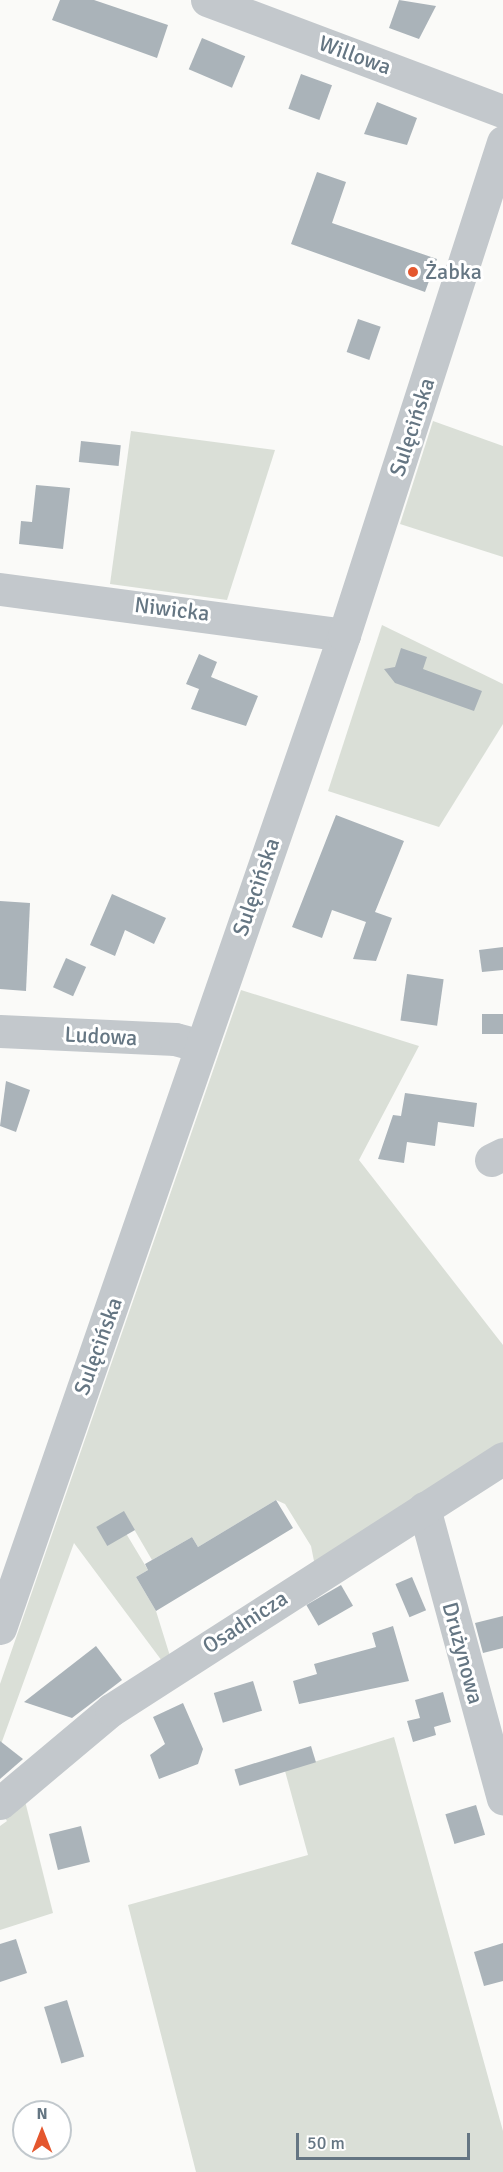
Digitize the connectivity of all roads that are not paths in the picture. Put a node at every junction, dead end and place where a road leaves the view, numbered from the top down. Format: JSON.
{"nodes":[{"id":1,"x":207,"y":0,"type":"edge"},
{"id":2,"x":503,"y":111,"type":"edge"},
{"id":3,"x":503,"y":142,"type":"edge"},
{"id":4,"x":0,"y":589,"type":"edge"},
{"id":5,"x":344,"y":635,"type":"junction"},
{"id":6,"x":0,"y":1031,"type":"edge"},
{"id":7,"x":201,"y":1046,"type":"junction"},
{"id":8,"x":503,"y":1458,"type":"edge"},
{"id":9,"x":424,"y":1508,"type":"junction"},
{"id":10,"x":0,"y":1628,"type":"edge"},
{"id":11,"x":503,"y":1798,"type":"edge"},
{"id":12,"x":0,"y":1803,"type":"edge"}],
"edges":[{"from":1,"to":2,"type":"street","name":"Willowa"},
{"from":3,"to":5,"type":"street","name":"Sulęcińska"},
{"from":4,"to":5,"type":"street","name":"Niwicka"},
{"from":5,"to":7,"type":"street","name":"Sulęcińska"},
{"from":6,"to":7,"type":"street","name":"Ludowa"},
{"from":7,"to":10,"type":"street","name":"Sulęcińska"},
{"from":8,"to":9,"type":"street","name":"Osadnicza"},
{"from":9,"to":11,"type":"street","name":"Drużynowa"},
{"from":9,"to":12,"type":"street","name":"Osadnicza"}]}
